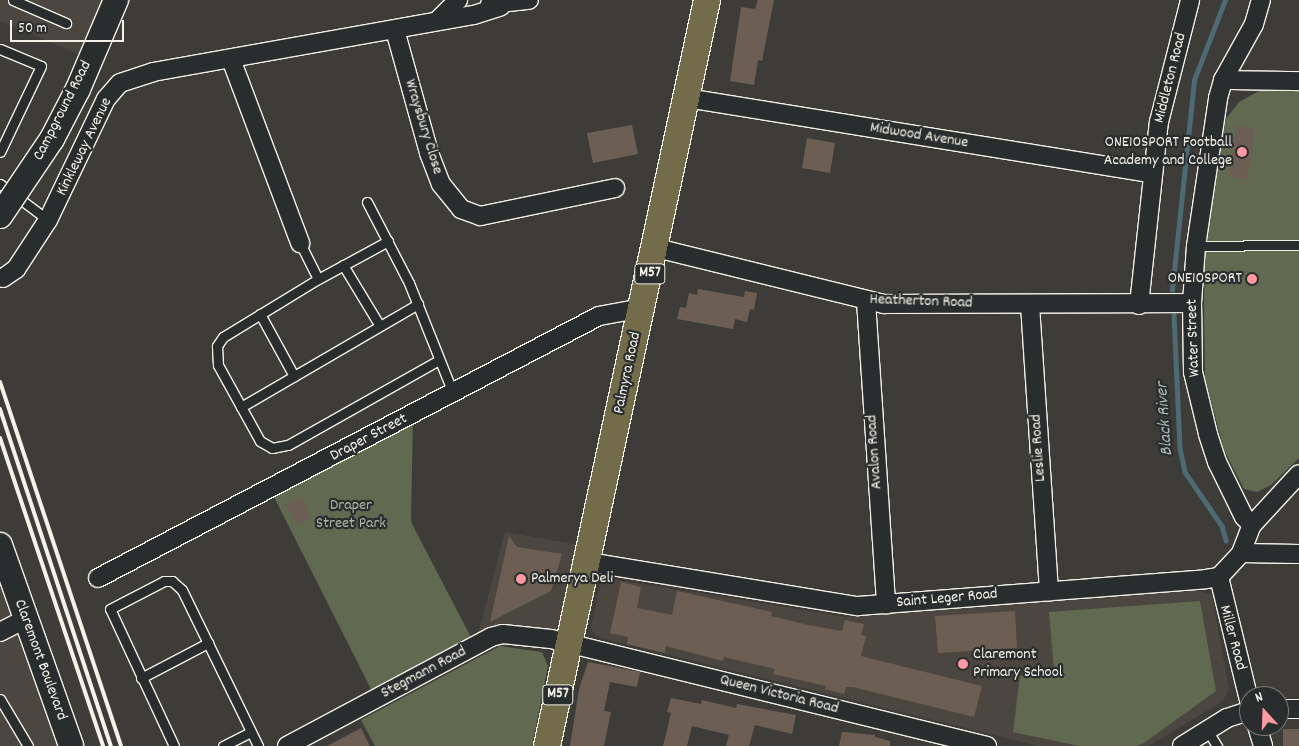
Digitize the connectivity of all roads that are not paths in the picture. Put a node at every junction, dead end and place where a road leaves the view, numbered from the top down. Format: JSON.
{"nodes":[{"id":1,"x":14,"y":0,"type":"edge"},
{"id":2,"x":116,"y":0,"type":"edge"},
{"id":3,"x":458,"y":0,"type":"edge"},
{"id":4,"x":480,"y":0,"type":"edge"},
{"id":5,"x":529,"y":0,"type":"edge"},
{"id":6,"x":707,"y":0,"type":"edge"},
{"id":7,"x":1190,"y":0,"type":"edge"},
{"id":8,"x":1261,"y":0,"type":"edge"},
{"id":9,"x":501,"y":6,"type":"junction"},
{"id":10,"x":66,"y":23,"type":"dead end"},
{"id":11,"x":435,"y":23,"type":"junction"},
{"id":12,"x":395,"y":30,"type":"junction"},
{"id":13,"x":0,"y":49,"type":"edge"},
{"id":14,"x":231,"y":59,"type":"junction"},
{"id":15,"x":1223,"y":80,"type":"junction"},
{"id":16,"x":1299,"y":81,"type":"edge"},
{"id":17,"x":687,"y":98,"type":"junction"},
{"id":18,"x":0,"y":152,"type":"edge"},
{"id":19,"x":1152,"y":173,"type":"junction"},
{"id":20,"x":0,"y":184,"type":"edge"},
{"id":21,"x":615,"y":188,"type":"dead end"},
{"id":22,"x":368,"y":202,"type":"dead end"},
{"id":23,"x":0,"y":216,"type":"edge"},
{"id":24,"x":48,"y":220,"type":"junction"},
{"id":25,"x":388,"y":241,"type":"junction"},
{"id":26,"x":300,"y":243,"type":"joint"},
{"id":27,"x":1299,"y":245,"type":"edge"},
{"id":28,"x":1196,"y":246,"type":"junction"},
{"id":29,"x":656,"y":248,"type":"junction"},
{"id":30,"x":343,"y":265,"type":"junction"},
{"id":31,"x":3,"y":278,"type":"dead end"},
{"id":32,"x":318,"y":279,"type":"junction"},
{"id":33,"x":866,"y":301,"type":"junction"},
{"id":34,"x":1192,"y":303,"type":"junction"},
{"id":35,"x":418,"y":304,"type":"junction"},
{"id":36,"x":1030,"y":305,"type":"junction"},
{"id":37,"x":1139,"y":305,"type":"junction"},
{"id":38,"x":642,"y":308,"type":"junction"},
{"id":39,"x":260,"y":314,"type":"junction"},
{"id":40,"x":380,"y":326,"type":"junction"},
{"id":41,"x":439,"y":360,"type":"junction"},
{"id":42,"x":294,"y":376,"type":"junction"},
{"id":43,"x":453,"y":393,"type":"junction"},
{"id":44,"x":241,"y":407,"type":"junction"},
{"id":45,"x":1299,"y":474,"type":"edge"},
{"id":46,"x":1252,"y":525,"type":"junction"},
{"id":47,"x":0,"y":545,"type":"edge"},
{"id":48,"x":1241,"y":553,"type":"junction"},
{"id":49,"x":1299,"y":554,"type":"edge"},
{"id":50,"x":588,"y":562,"type":"junction"},
{"id":51,"x":1219,"y":576,"type":"junction"},
{"id":52,"x":98,"y":578,"type":"dead end"},
{"id":53,"x":1048,"y":591,"type":"junction"},
{"id":54,"x":886,"y":604,"type":"junction"},
{"id":55,"x":25,"y":619,"type":"junction"},
{"id":56,"x":0,"y":632,"type":"edge"},
{"id":57,"x":208,"y":643,"type":"junction"},
{"id":58,"x":570,"y":643,"type":"junction"},
{"id":59,"x":142,"y":678,"type":"junction"},
{"id":60,"x":1246,"y":686,"type":"edge"},
{"id":61,"x":0,"y":699,"type":"edge"},
{"id":62,"x":1239,"y":714,"type":"edge"},
{"id":63,"x":1207,"y":730,"type":"junction"},
{"id":64,"x":251,"y":732,"type":"junction"},
{"id":65,"x":961,"y":743,"type":"edge"},
{"id":66,"x":28,"y":746,"type":"edge"},
{"id":67,"x":71,"y":746,"type":"edge"},
{"id":68,"x":174,"y":746,"type":"edge"},
{"id":69,"x":223,"y":746,"type":"edge"},
{"id":70,"x":258,"y":746,"type":"edge"},
{"id":71,"x":287,"y":746,"type":"edge"},
{"id":72,"x":547,"y":746,"type":"edge"},
{"id":73,"x":988,"y":746,"type":"edge"},
{"id":74,"x":1182,"y":746,"type":"edge"},
{"id":75,"x":1217,"y":746,"type":"edge"}],
"edges":[{"from":1,"to":10,"type":"lane"},
{"from":2,"to":23,"type":"main road","name":"Campground Road","bridge":true},
{"from":3,"to":11,"type":"street"},
{"from":4,"to":9,"type":"street"},
{"from":5,"to":9,"type":"street","name":"Kinkleway Avenue"},
{"from":6,"to":17,"type":"main road","name":"Palmyra Road","number":"M57"},
{"from":7,"to":19,"type":"street","name":"Middleton Road"},
{"from":8,"to":15,"type":"street","name":"Water Street"},
{"from":9,"to":11,"type":"street","name":"Kinkleway Avenue"},
{"from":11,"to":12,"type":"street","name":"Kinkleway Avenue"},
{"from":12,"to":14,"type":"street","name":"Kinkleway Avenue"},
{"from":12,"to":21,"type":"street","name":"Wraysbury Close"},
{"from":13,"to":18,"type":"lane"},
{"from":14,"to":24,"type":"street","name":"Kinkleway Avenue"},
{"from":14,"to":26,"type":"street"},
{"from":15,"to":16,"type":"street"},
{"from":15,"to":28,"type":"street","name":"Water Street"},
{"from":17,"to":19,"type":"street","name":"Midwood Avenue"},
{"from":17,"to":29,"type":"main road","name":"Palmyra Road","number":"M57"},
{"from":19,"to":37,"type":"street","name":"Middleton Road"},
{"from":20,"to":24,"type":"lane"},
{"from":22,"to":25,"type":"lane"},
{"from":24,"to":31,"type":"street","name":"Kinkleway Avenue"},
{"from":25,"to":30,"type":"lane"},
{"from":25,"to":35,"type":"lane"},
{"from":26,"to":32,"type":"lane"},
{"from":27,"to":28,"type":"lane"},
{"from":28,"to":34,"type":"street","name":"Water Street"},
{"from":29,"to":33,"type":"street","name":"Heatherton Road"},
{"from":29,"to":38,"type":"main road","name":"Palmyra Road","number":"M57"},
{"from":30,"to":32,"type":"lane"},
{"from":30,"to":40,"type":"lane"},
{"from":32,"to":39,"type":"lane"},
{"from":33,"to":36,"type":"street","name":"Heatherton Road"},
{"from":33,"to":54,"type":"street","name":"Avalon Road"},
{"from":34,"to":37,"type":"street","name":"Heatherton Road"},
{"from":34,"to":46,"type":"street","name":"Water Street"},
{"from":35,"to":40,"type":"lane"},
{"from":35,"to":41,"type":"lane"},
{"from":36,"to":37,"type":"street","name":"Heatherton Road"},
{"from":36,"to":53,"type":"street","name":"Leslie Road"},
{"from":38,"to":43,"type":"street","name":"Draper Street"},
{"from":38,"to":50,"type":"main road","name":"Palmyra Road","number":"M57"},
{"from":39,"to":42,"type":"lane"},
{"from":39,"to":44,"type":"lane"},
{"from":40,"to":42,"type":"lane"},
{"from":41,"to":43,"type":"lane"},
{"from":41,"to":44,"type":"lane"},
{"from":42,"to":44,"type":"lane"},
{"from":43,"to":52,"type":"street","name":"Draper Street"},
{"from":45,"to":46,"type":"street"},
{"from":46,"to":48,"type":"street"},
{"from":47,"to":55,"type":"main road","name":"Claremont Boulevard"},
{"from":48,"to":49,"type":"street"},
{"from":48,"to":51,"type":"street"},
{"from":50,"to":54,"type":"street","name":"Saint Leger Road"},
{"from":50,"to":58,"type":"main road","name":"Palmyra Road","number":"M57"},
{"from":51,"to":53,"type":"street","name":"Saint Leger Road"},
{"from":51,"to":60,"type":"street","name":"Miller Road"},
{"from":53,"to":54,"type":"street","name":"Saint Leger Road"},
{"from":55,"to":56,"type":"street"},
{"from":55,"to":67,"type":"main road","name":"Claremont Boulevard"},
{"from":57,"to":59,"type":"lane"},
{"from":57,"to":59,"type":"lane"},
{"from":57,"to":64,"type":"lane"},
{"from":58,"to":65,"type":"street","name":"Queen Victoria Road"},
{"from":58,"to":71,"type":"street","name":"Stegmann Road"},
{"from":58,"to":72,"type":"main road","name":"Palmyra Road","number":"M57"},
{"from":59,"to":68,"type":"lane"},
{"from":61,"to":66,"type":"lane"},
{"from":62,"to":63,"type":"street"},
{"from":63,"to":74,"type":"street"},
{"from":63,"to":75,"type":"lane"},
{"from":64,"to":69,"type":"lane"},
{"from":64,"to":70,"type":"lane"},
{"from":65,"to":73,"type":"street","name":"Queen Victoria Road"}]}
